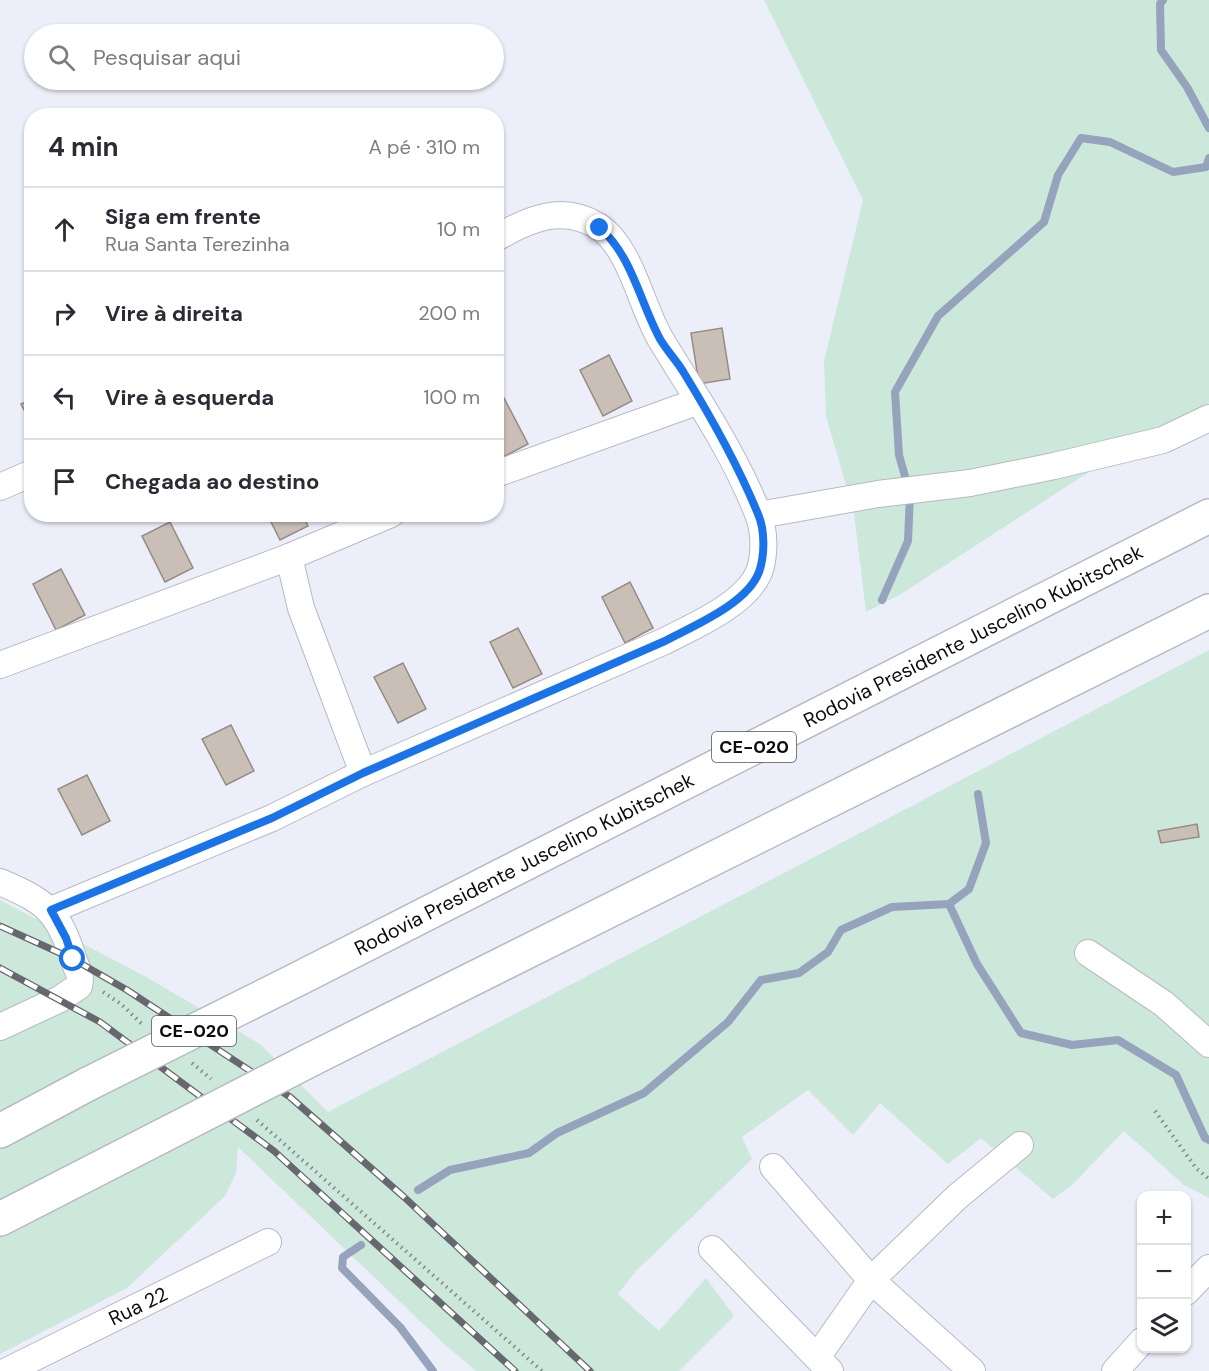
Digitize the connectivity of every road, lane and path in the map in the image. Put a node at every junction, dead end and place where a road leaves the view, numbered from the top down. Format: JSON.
{"nodes":[{"id":1,"x":504,"y":234,"type":"edge"},
{"id":2,"x":699,"y":401,"type":"junction"},
{"id":3,"x":1209,"y":418,"type":"edge"},
{"id":4,"x":504,"y":471,"type":"edge"},
{"id":5,"x":24,"y":476,"type":"edge"},
{"id":6,"x":0,"y":486,"type":"edge"},
{"id":7,"x":759,"y":515,"type":"junction"},
{"id":8,"x":1209,"y":516,"type":"edge"},
{"id":9,"x":372,"y":522,"type":"edge"},
{"id":10,"x":289,"y":557,"type":"junction"},
{"id":11,"x":1209,"y":611,"type":"edge"},
{"id":12,"x":0,"y":665,"type":"edge"},
{"id":13,"x":363,"y":773,"type":"junction"},
{"id":14,"x":0,"y":882,"type":"edge"},
{"id":15,"x":51,"y":910,"type":"junction"},
{"id":16,"x":1088,"y":954,"type":"dead end"},
{"id":17,"x":79,"y":986,"type":"junction"},
{"id":18,"x":145,"y":1026,"type":"dead end"},
{"id":19,"x":0,"y":1027,"type":"edge"},
{"id":20,"x":1209,"y":1044,"type":"edge"},
{"id":21,"x":188,"y":1060,"type":"dead end"},
{"id":22,"x":214,"y":1082,"type":"dead end"},
{"id":23,"x":1155,"y":1111,"type":"dead end"},
{"id":24,"x":250,"y":1114,"type":"dead end"},
{"id":25,"x":0,"y":1131,"type":"edge"},
{"id":26,"x":1020,"y":1145,"type":"dead end"},
{"id":27,"x":773,"y":1167,"type":"dead end"},
{"id":28,"x":1209,"y":1179,"type":"edge"},
{"id":29,"x":0,"y":1219,"type":"edge"},
{"id":30,"x":268,"y":1242,"type":"dead end"},
{"id":31,"x":712,"y":1249,"type":"dead end"},
{"id":32,"x":1209,"y":1268,"type":"edge"},
{"id":33,"x":871,"y":1280,"type":"junction"},
{"id":34,"x":1191,"y":1287,"type":"edge"},
{"id":35,"x":1137,"y":1347,"type":"edge"},
{"id":36,"x":824,"y":1364,"type":"edge"},
{"id":37,"x":7,"y":1371,"type":"edge"},
{"id":38,"x":542,"y":1371,"type":"edge"},
{"id":39,"x":972,"y":1371,"type":"edge"},
{"id":40,"x":1115,"y":1371,"type":"edge"}],
"edges":[{"from":1,"to":2,"type":"street"},
{"from":2,"to":4,"type":"street"},
{"from":2,"to":7,"type":"street"},
{"from":3,"to":7,"type":"street"},
{"from":5,"to":6,"type":"street"},
{"from":7,"to":13,"type":"street"},
{"from":8,"to":25,"type":"highway","name":"Rodovia Presidente Juscelino Kubitschek","number":"CE-020","bridge":true},
{"from":9,"to":10,"type":"street"},
{"from":10,"to":12,"type":"street"},
{"from":10,"to":13,"type":"street"},
{"from":11,"to":29,"type":"highway","bridge":true},
{"from":13,"to":15,"type":"street"},
{"from":14,"to":15,"type":"street"},
{"from":15,"to":17,"type":"street"},
{"from":16,"to":20,"type":"street"},
{"from":17,"to":18,"type":"path"},
{"from":17,"to":19,"type":"street"},
{"from":21,"to":22,"type":"path"},
{"from":23,"to":28,"type":"path"},
{"from":24,"to":38,"type":"path"},
{"from":26,"to":33,"type":"street"},
{"from":27,"to":33,"type":"street"},
{"from":30,"to":37,"type":"street","name":"Rua 22"},
{"from":31,"to":36,"type":"street"},
{"from":32,"to":34,"type":"street"},
{"from":33,"to":36,"type":"street"},
{"from":33,"to":39,"type":"street"},
{"from":35,"to":40,"type":"street"}]}
